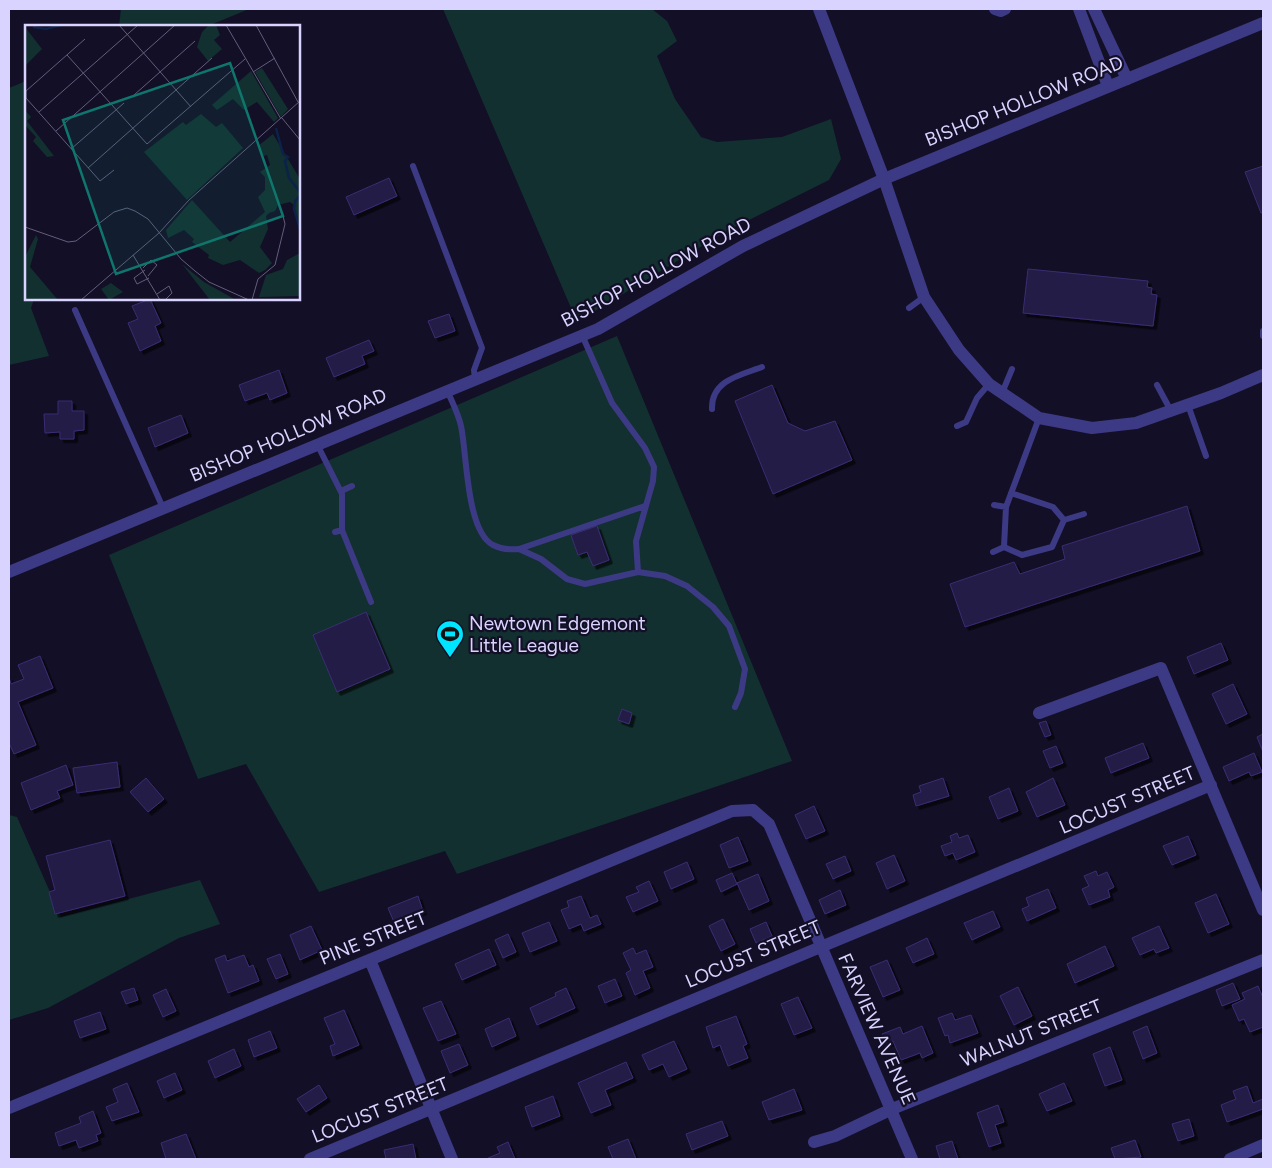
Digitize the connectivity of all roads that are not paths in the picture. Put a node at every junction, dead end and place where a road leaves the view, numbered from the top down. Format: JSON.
{"nodes":[{"id":1,"x":819,"y":9,"type":"edge"},
{"id":2,"x":995,"y":9,"type":"edge"},
{"id":3,"x":1005,"y":9,"type":"edge"},
{"id":4,"x":1079,"y":9,"type":"edge"},
{"id":5,"x":1094,"y":9,"type":"edge"},
{"id":6,"x":1263,"y":23,"type":"edge"},
{"id":7,"x":1126,"y":79,"type":"junction"},
{"id":8,"x":1108,"y":86,"type":"junction"},
{"id":9,"x":413,"y":166,"type":"dead end"},
{"id":10,"x":884,"y":178,"type":"junction"},
{"id":11,"x":924,"y":297,"type":"junction"},
{"id":12,"x":908,"y":308,"type":"dead end"},
{"id":13,"x":75,"y":310,"type":"dead end"},
{"id":14,"x":1263,"y":331,"type":"edge"},
{"id":15,"x":582,"y":335,"type":"junction"},
{"id":16,"x":1263,"y":336,"type":"edge"},
{"id":17,"x":762,"y":367,"type":"dead end"},
{"id":18,"x":1012,"y":369,"type":"dead end"},
{"id":19,"x":1263,"y":375,"type":"edge"},
{"id":20,"x":475,"y":379,"type":"junction"},
{"id":21,"x":989,"y":384,"type":"junction"},
{"id":22,"x":1157,"y":385,"type":"dead end"},
{"id":23,"x":446,"y":390,"type":"junction"},
{"id":24,"x":1002,"y":393,"type":"junction"},
{"id":25,"x":1188,"y":405,"type":"junction"},
{"id":26,"x":712,"y":409,"type":"dead end"},
{"id":27,"x":1171,"y":411,"type":"junction"},
{"id":28,"x":1039,"y":418,"type":"junction"},
{"id":29,"x":957,"y":426,"type":"dead end"},
{"id":30,"x":317,"y":443,"type":"junction"},
{"id":31,"x":1206,"y":456,"type":"dead end"},
{"id":32,"x":352,"y":486,"type":"dead end"},
{"id":33,"x":341,"y":491,"type":"junction"},
{"id":34,"x":1011,"y":493,"type":"junction"},
{"id":35,"x":994,"y":505,"type":"dead end"},
{"id":36,"x":645,"y":506,"type":"junction"},
{"id":37,"x":1006,"y":507,"type":"junction"},
{"id":38,"x":163,"y":508,"type":"junction"},
{"id":39,"x":1084,"y":514,"type":"dead end"},
{"id":40,"x":1064,"y":520,"type":"junction"},
{"id":41,"x":342,"y":530,"type":"junction"},
{"id":42,"x":335,"y":532,"type":"dead end"},
{"id":43,"x":1004,"y":547,"type":"junction"},
{"id":44,"x":518,"y":549,"type":"junction"},
{"id":45,"x":993,"y":552,"type":"dead end"},
{"id":46,"x":9,"y":572,"type":"edge"},
{"id":47,"x":638,"y":572,"type":"junction"},
{"id":48,"x":371,"y":602,"type":"dead end"},
{"id":49,"x":735,"y":707,"type":"dead end"},
{"id":50,"x":1038,"y":713,"type":"dead end"},
{"id":51,"x":1211,"y":785,"type":"junction"},
{"id":52,"x":753,"y":810,"type":"joint"},
{"id":53,"x":1263,"y":910,"type":"edge"},
{"id":54,"x":820,"y":946,"type":"junction"},
{"id":55,"x":370,"y":960,"type":"junction"},
{"id":56,"x":1263,"y":960,"type":"edge"},
{"id":57,"x":9,"y":1108,"type":"edge"},
{"id":58,"x":892,"y":1109,"type":"junction"},
{"id":59,"x":431,"y":1110,"type":"junction"},
{"id":60,"x":814,"y":1142,"type":"dead end"},
{"id":61,"x":1263,"y":1145,"type":"edge"},
{"id":62,"x":310,"y":1159,"type":"edge"},
{"id":63,"x":452,"y":1159,"type":"edge"},
{"id":64,"x":912,"y":1159,"type":"edge"},
{"id":65,"x":1230,"y":1159,"type":"edge"}],
"edges":[{"from":1,"to":10,"type":"street"},
{"from":2,"to":3,"type":"street"},
{"from":4,"to":8,"type":"street"},
{"from":5,"to":7,"type":"street"},
{"from":6,"to":7,"type":"street","name":"BISHOP HOLLOW ROAD"},
{"from":7,"to":8,"type":"street","name":"BISHOP HOLLOW ROAD"},
{"from":8,"to":10,"type":"street","name":"BISHOP HOLLOW ROAD"},
{"from":9,"to":20,"type":"lane"},
{"from":10,"to":11,"type":"street"},
{"from":10,"to":15,"type":"street","name":"BISHOP HOLLOW ROAD"},
{"from":11,"to":12,"type":"lane"},
{"from":11,"to":21,"type":"street"},
{"from":13,"to":38,"type":"lane"},
{"from":14,"to":16,"type":"lane"},
{"from":15,"to":20,"type":"street","name":"BISHOP HOLLOW ROAD"},
{"from":15,"to":36,"type":"lane"},
{"from":17,"to":26,"type":"lane"},
{"from":18,"to":24,"type":"lane"},
{"from":19,"to":25,"type":"street"},
{"from":20,"to":23,"type":"street","name":"BISHOP HOLLOW ROAD"},
{"from":21,"to":24,"type":"street"},
{"from":21,"to":29,"type":"lane"},
{"from":22,"to":27,"type":"lane"},
{"from":23,"to":30,"type":"street","name":"BISHOP HOLLOW ROAD"},
{"from":23,"to":44,"type":"lane"},
{"from":24,"to":28,"type":"street"},
{"from":25,"to":27,"type":"street"},
{"from":25,"to":31,"type":"lane"},
{"from":27,"to":28,"type":"street"},
{"from":28,"to":34,"type":"lane"},
{"from":30,"to":33,"type":"lane"},
{"from":30,"to":38,"type":"street","name":"BISHOP HOLLOW ROAD"},
{"from":32,"to":33,"type":"lane"},
{"from":33,"to":41,"type":"lane"},
{"from":34,"to":37,"type":"lane"},
{"from":34,"to":40,"type":"lane"},
{"from":35,"to":37,"type":"lane"},
{"from":36,"to":44,"type":"lane"},
{"from":36,"to":47,"type":"lane"},
{"from":37,"to":43,"type":"lane"},
{"from":38,"to":46,"type":"street","name":"BISHOP HOLLOW ROAD"},
{"from":39,"to":40,"type":"lane"},
{"from":40,"to":43,"type":"lane"},
{"from":41,"to":42,"type":"lane"},
{"from":41,"to":48,"type":"lane"},
{"from":43,"to":45,"type":"lane"},
{"from":44,"to":47,"type":"lane"},
{"from":47,"to":49,"type":"lane"},
{"from":50,"to":51,"type":"street"},
{"from":51,"to":53,"type":"street"},
{"from":51,"to":54,"type":"street","name":"LOCUST STREET"},
{"from":52,"to":54,"type":"street","name":"FARVIEW AVENUE"},
{"from":52,"to":55,"type":"street","name":"PINE STREET"},
{"from":54,"to":58,"type":"street","name":"FARVIEW AVENUE"},
{"from":54,"to":59,"type":"street","name":"LOCUST STREET"},
{"from":55,"to":57,"type":"street","name":"PINE STREET"},
{"from":55,"to":59,"type":"street"},
{"from":56,"to":58,"type":"street","name":"WALNUT STREET"},
{"from":58,"to":60,"type":"street","name":"WALNUT STREET"},
{"from":58,"to":64,"type":"street","name":"FARVIEW AVENUE"},
{"from":59,"to":62,"type":"street","name":"LOCUST STREET"},
{"from":59,"to":63,"type":"street"},
{"from":61,"to":65,"type":"street"}]}
